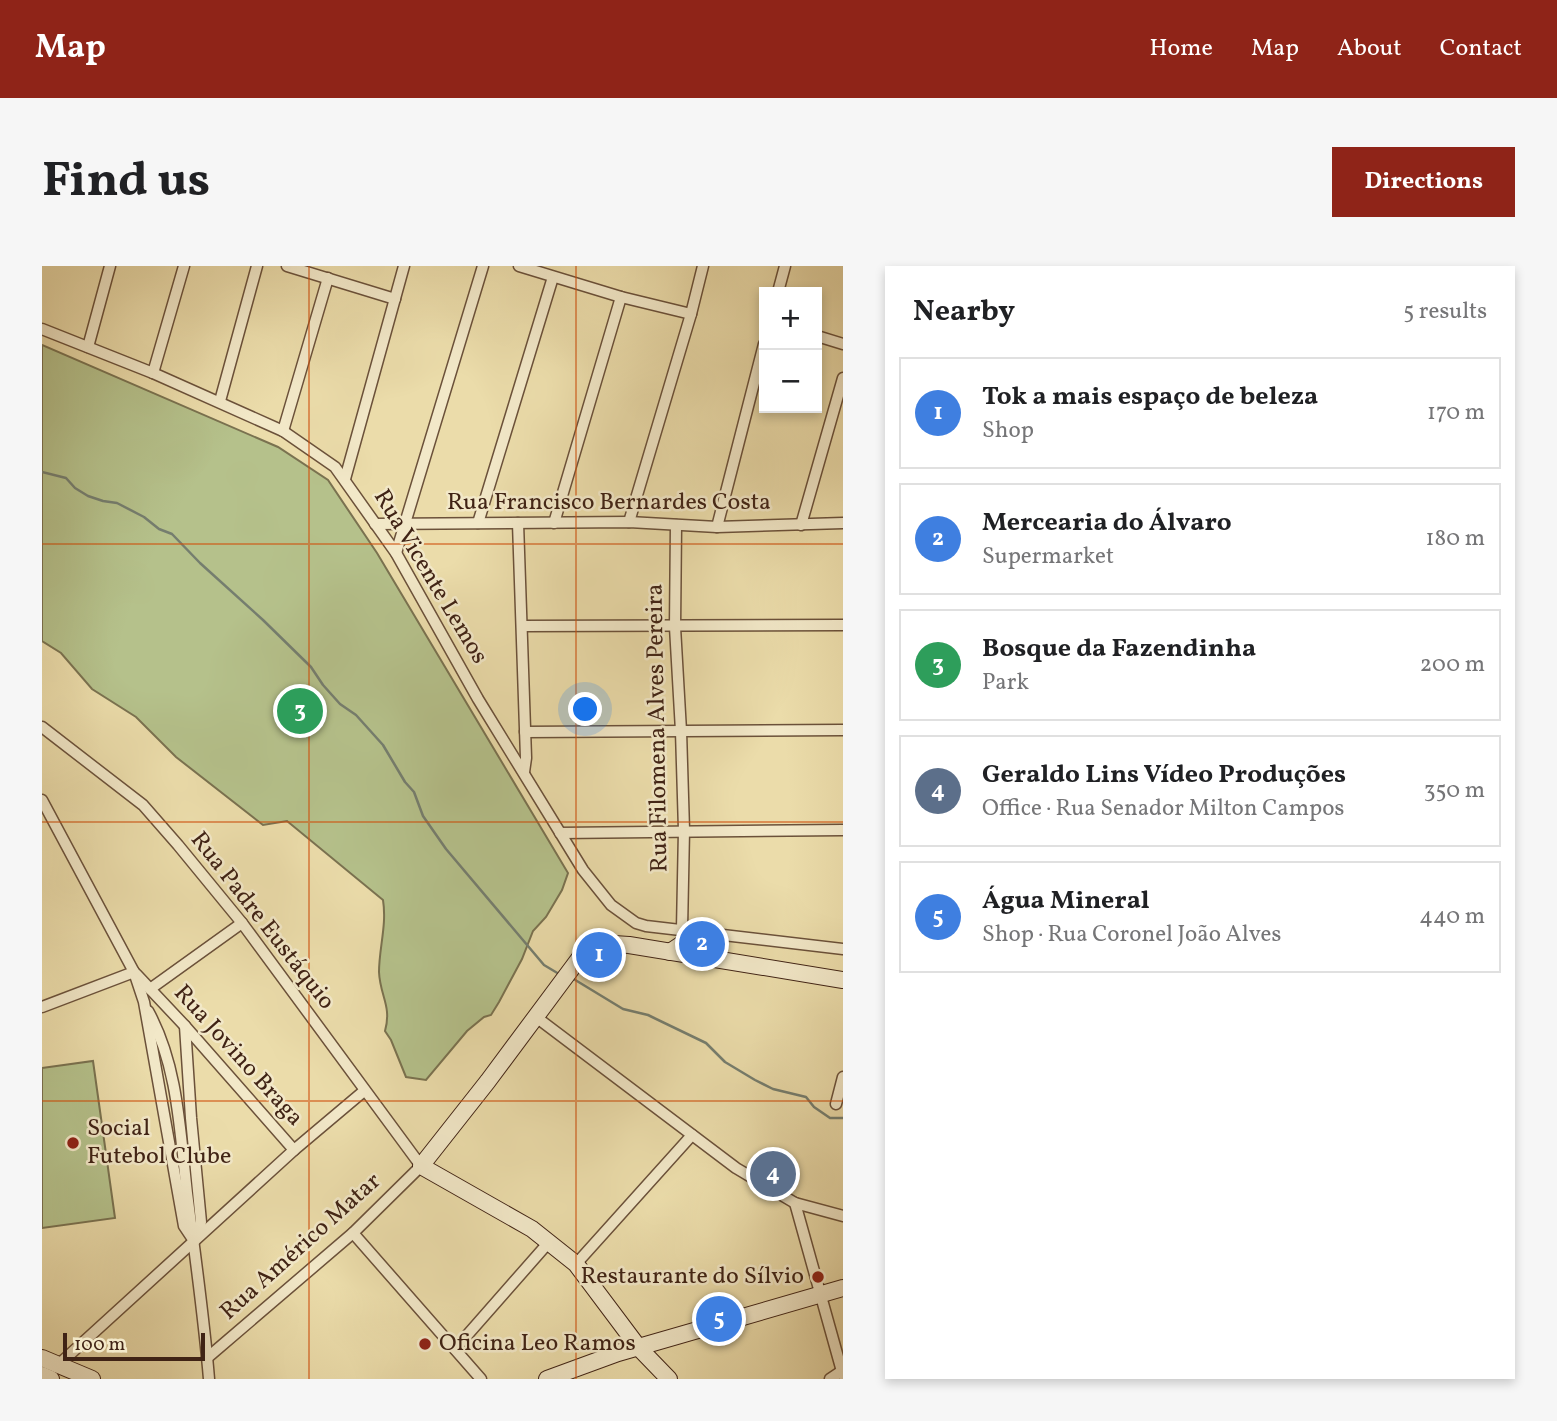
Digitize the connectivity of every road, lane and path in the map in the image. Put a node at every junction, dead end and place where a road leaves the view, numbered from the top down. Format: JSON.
{"nodes":[{"id":1,"x":110,"y":266,"type":"edge"},
{"id":2,"x":184,"y":266,"type":"edge"},
{"id":3,"x":257,"y":266,"type":"edge"},
{"id":4,"x":287,"y":266,"type":"edge"},
{"id":5,"x":404,"y":266,"type":"edge"},
{"id":6,"x":483,"y":266,"type":"edge"},
{"id":7,"x":519,"y":266,"type":"edge"},
{"id":8,"x":703,"y":266,"type":"edge"},
{"id":9,"x":785,"y":266,"type":"edge"},
{"id":10,"x":553,"y":277,"type":"junction"},
{"id":11,"x":328,"y":278,"type":"junction"},
{"id":12,"x":779,"y":287,"type":"edge"},
{"id":13,"x":621,"y":297,"type":"junction"},
{"id":14,"x":395,"y":299,"type":"junction"},
{"id":15,"x":691,"y":314,"type":"junction"},
{"id":16,"x":42,"y":330,"type":"edge"},
{"id":17,"x":822,"y":338,"type":"edge"},
{"id":18,"x":843,"y":344,"type":"edge"},
{"id":19,"x":88,"y":347,"type":"junction"},
{"id":20,"x":762,"y":350,"type":"edge"},
{"id":21,"x":153,"y":373,"type":"junction"},
{"id":22,"x":843,"y":377,"type":"edge"},
{"id":23,"x":220,"y":401,"type":"junction"},
{"id":24,"x":284,"y":431,"type":"junction"},
{"id":25,"x":345,"y":479,"type":"junction"},
{"id":26,"x":629,"y":522,"type":"junction"},
{"id":27,"x":478,"y":523,"type":"junction"},
{"id":28,"x":518,"y":523,"type":"junction"},
{"id":29,"x":554,"y":523,"type":"junction"},
{"id":30,"x":843,"y":523,"type":"edge"},
{"id":31,"x":375,"y":524,"type":"junction"},
{"id":32,"x":406,"y":524,"type":"junction"},
{"id":33,"x":676,"y":525,"type":"junction"},
{"id":34,"x":801,"y":525,"type":"junction"},
{"id":35,"x":717,"y":527,"type":"junction"},
{"id":36,"x":396,"y":553,"type":"junction"},
{"id":37,"x":843,"y":625,"type":"edge"},
{"id":38,"x":523,"y":626,"type":"junction"},
{"id":39,"x":674,"y":627,"type":"junction"},
{"id":40,"x":42,"y":727,"type":"edge"},
{"id":41,"x":843,"y":730,"type":"edge"},
{"id":42,"x":681,"y":731,"type":"junction"},
{"id":43,"x":525,"y":732,"type":"junction"},
{"id":44,"x":524,"y":772,"type":"junction"},
{"id":45,"x":42,"y":803,"type":"edge"},
{"id":46,"x":684,"y":830,"type":"junction"},
{"id":47,"x":843,"y":830,"type":"edge"},
{"id":48,"x":560,"y":833,"type":"junction"},
{"id":49,"x":242,"y":923,"type":"junction"},
{"id":50,"x":682,"y":929,"type":"junction"},
{"id":51,"x":707,"y":932,"type":"junction"},
{"id":52,"x":843,"y":949,"type":"edge"},
{"id":53,"x":670,"y":952,"type":"junction"},
{"id":54,"x":134,"y":972,"type":"junction"},
{"id":55,"x":843,"y":980,"type":"edge"},
{"id":56,"x":150,"y":989,"type":"junction"},
{"id":57,"x":144,"y":1002,"type":"junction"},
{"id":58,"x":42,"y":1007,"type":"edge"},
{"id":59,"x":536,"y":1017,"type":"junction"},
{"id":60,"x":185,"y":1026,"type":"junction"},
{"id":61,"x":843,"y":1077,"type":"edge"},
{"id":62,"x":174,"y":1088,"type":"junction"},
{"id":63,"x":364,"y":1091,"type":"junction"},
{"id":64,"x":836,"y":1104,"type":"dead end"},
{"id":65,"x":191,"y":1118,"type":"junction"},
{"id":66,"x":692,"y":1135,"type":"junction"},
{"id":67,"x":294,"y":1150,"type":"junction"},
{"id":68,"x":421,"y":1166,"type":"junction"},
{"id":69,"x":795,"y":1203,"type":"junction"},
{"id":70,"x":843,"y":1216,"type":"edge"},
{"id":71,"x":353,"y":1233,"type":"junction"},
{"id":72,"x":194,"y":1241,"type":"junction"},
{"id":73,"x":549,"y":1241,"type":"junction"},
{"id":74,"x":576,"y":1264,"type":"junction"},
{"id":75,"x":843,"y":1288,"type":"edge"},
{"id":76,"x":821,"y":1294,"type":"junction"},
{"id":77,"x":639,"y":1348,"type":"junction"},
{"id":78,"x":455,"y":1349,"type":"junction"},
{"id":79,"x":207,"y":1358,"type":"junction"},
{"id":80,"x":50,"y":1370,"type":"edge"},
{"id":81,"x":843,"y":1373,"type":"edge"},
{"id":82,"x":42,"y":1376,"type":"edge"},
{"id":83,"x":91,"y":1379,"type":"edge"},
{"id":84,"x":209,"y":1379,"type":"edge"},
{"id":85,"x":481,"y":1379,"type":"edge"},
{"id":86,"x":547,"y":1379,"type":"edge"},
{"id":87,"x":669,"y":1379,"type":"edge"},
{"id":88,"x":830,"y":1379,"type":"edge"}],
"edges":[{"from":1,"to":19,"type":"street"},
{"from":2,"to":21,"type":"street"},
{"from":3,"to":23,"type":"street"},
{"from":4,"to":11,"type":"street"},
{"from":5,"to":14,"type":"street"},
{"from":6,"to":32,"type":"street"},
{"from":7,"to":10,"type":"street"},
{"from":8,"to":15,"type":"street"},
{"from":9,"to":12,"type":"street"},
{"from":10,"to":13,"type":"street"},
{"from":10,"to":27,"type":"street"},
{"from":11,"to":14,"type":"street"},
{"from":11,"to":24,"type":"street"},
{"from":13,"to":15,"type":"street"},
{"from":13,"to":29,"type":"street"},
{"from":14,"to":25,"type":"street"},
{"from":15,"to":26,"type":"street"},
{"from":16,"to":19,"type":"street","name":"Rua Vicente Lemos"},
{"from":17,"to":18,"type":"street"},
{"from":19,"to":21,"type":"street","name":"Rua Vicente Lemos"},
{"from":20,"to":35,"type":"street"},
{"from":21,"to":23,"type":"street","name":"Rua Vicente Lemos"},
{"from":22,"to":34,"type":"street"},
{"from":23,"to":24,"type":"street","name":"Rua Vicente Lemos"},
{"from":24,"to":25,"type":"street","name":"Rua Vicente Lemos"},
{"from":25,"to":31,"type":"street","name":"Rua Vicente Lemos"},
{"from":26,"to":29,"type":"street","name":"Rua Francisco Bernardes Costa"},
{"from":26,"to":33,"type":"street","name":"Rua Francisco Bernardes Costa"},
{"from":27,"to":28,"type":"street","name":"Rua Francisco Bernardes Costa"},
{"from":27,"to":32,"type":"street","name":"Rua Francisco Bernardes Costa"},
{"from":28,"to":29,"type":"street","name":"Rua Francisco Bernardes Costa"},
{"from":28,"to":38,"type":"street"},
{"from":30,"to":34,"type":"street","name":"Rua Francisco Bernardes Costa"},
{"from":31,"to":32,"type":"street","name":"Rua Francisco Bernardes Costa"},
{"from":31,"to":36,"type":"street","name":"Rua Vicente Lemos"},
{"from":32,"to":36,"type":"street"},
{"from":33,"to":35,"type":"street","name":"Rua Francisco Bernardes Costa"},
{"from":33,"to":39,"type":"street","name":"Rua Filomena Alves Pereira"},
{"from":34,"to":35,"type":"street","name":"Rua Francisco Bernardes Costa"},
{"from":36,"to":44,"type":"street","name":"Rua Vicente Lemos"},
{"from":37,"to":39,"type":"street"},
{"from":38,"to":39,"type":"street"},
{"from":38,"to":43,"type":"street"},
{"from":39,"to":42,"type":"street","name":"Rua Filomena Alves Pereira"},
{"from":40,"to":49,"type":"street","name":"Rua Padre Eustáquio"},
{"from":41,"to":42,"type":"street"},
{"from":42,"to":43,"type":"street"},
{"from":42,"to":46,"type":"street","name":"Rua Filomena Alves Pereira"},
{"from":43,"to":44,"type":"street"},
{"from":44,"to":48,"type":"street","name":"Rua Vicente Lemos"},
{"from":45,"to":54,"type":"street"},
{"from":46,"to":47,"type":"street"},
{"from":46,"to":48,"type":"street"},
{"from":46,"to":50,"type":"street","name":"Rua Filomena Alves Pereira"},
{"from":48,"to":50,"type":"street","name":"Rua Vicente Lemos"},
{"from":49,"to":56,"type":"street"},
{"from":49,"to":63,"type":"street","name":"Rua Padre Eustáquio"},
{"from":50,"to":51,"type":"street","name":"Rua Vicente Lemos"},
{"from":51,"to":52,"type":"street","name":"Rua Vicente Lemos"},
{"from":51,"to":53,"type":"street"},
{"from":53,"to":55,"type":"street"},
{"from":53,"to":59,"type":"street"},
{"from":54,"to":56,"type":"street","name":"Rua Jovino Braga"},
{"from":54,"to":57,"type":"street"},
{"from":54,"to":58,"type":"street"},
{"from":56,"to":60,"type":"street","name":"Rua Jovino Braga"},
{"from":57,"to":62,"type":"street"},
{"from":57,"to":72,"type":"street"},
{"from":59,"to":66,"type":"street"},
{"from":59,"to":68,"type":"street"},
{"from":60,"to":65,"type":"street"},
{"from":60,"to":67,"type":"street","name":"Rua Jovino Braga"},
{"from":61,"to":64,"type":"street"},
{"from":62,"to":65,"type":"street"},
{"from":62,"to":72,"type":"street"},
{"from":63,"to":67,"type":"street"},
{"from":63,"to":68,"type":"street","name":"Rua Padre Eustáquio"},
{"from":65,"to":72,"type":"street"},
{"from":66,"to":69,"type":"street"},
{"from":66,"to":74,"type":"street"},
{"from":67,"to":72,"type":"street"},
{"from":68,"to":71,"type":"street","name":"Rua Américo Matar"},
{"from":68,"to":73,"type":"street"},
{"from":69,"to":70,"type":"street"},
{"from":69,"to":76,"type":"street"},
{"from":71,"to":78,"type":"street"},
{"from":71,"to":79,"type":"street","name":"Rua Américo Matar"},
{"from":72,"to":79,"type":"street"},
{"from":72,"to":80,"type":"street"},
{"from":73,"to":74,"type":"street"},
{"from":73,"to":78,"type":"street"},
{"from":74,"to":77,"type":"street"},
{"from":75,"to":76,"type":"street"},
{"from":76,"to":77,"type":"street"},
{"from":76,"to":81,"type":"street"},
{"from":77,"to":86,"type":"street"},
{"from":77,"to":87,"type":"street"},
{"from":78,"to":85,"type":"street"},
{"from":79,"to":84,"type":"street"},
{"from":80,"to":82,"type":"street"},
{"from":80,"to":83,"type":"street"},
{"from":81,"to":88,"type":"street"}]}
